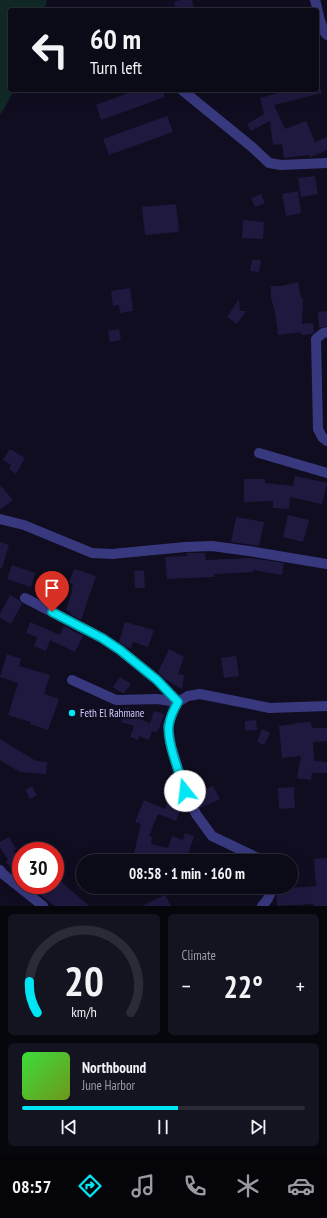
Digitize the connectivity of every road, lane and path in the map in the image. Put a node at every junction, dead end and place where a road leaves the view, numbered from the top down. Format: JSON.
{"nodes":[{"id":1,"x":319,"y":14,"type":"edge"},
{"id":2,"x":327,"y":35,"type":"edge"},
{"id":3,"x":184,"y":92,"type":"edge"},
{"id":4,"x":327,"y":163,"type":"edge"},
{"id":5,"x":327,"y":332,"type":"edge"},
{"id":6,"x":322,"y":397,"type":"edge"},
{"id":7,"x":327,"y":441,"type":"edge"},
{"id":8,"x":259,"y":453,"type":"dead end"},
{"id":9,"x":327,"y":473,"type":"edge"},
{"id":10,"x":0,"y":519,"type":"edge"},
{"id":11,"x":327,"y":564,"type":"edge"},
{"id":12,"x":25,"y":598,"type":"dead end"},
{"id":13,"x":72,"y":680,"type":"dead end"},
{"id":14,"x":178,"y":702,"type":"junction"},
{"id":15,"x":327,"y":706,"type":"edge"},
{"id":16,"x":249,"y":854,"type":"edge"},
{"id":17,"x":0,"y":870,"type":"edge"},
{"id":18,"x":270,"y":894,"type":"edge"},
{"id":19,"x":43,"y":906,"type":"edge"},
{"id":20,"x":262,"y":906,"type":"edge"}],
"edges":[{"from":1,"to":2,"type":"street"},
{"from":3,"to":4,"type":"street"},
{"from":5,"to":6,"type":"street"},
{"from":6,"to":7,"type":"street"},
{"from":8,"to":9,"type":"street"},
{"from":10,"to":11,"type":"street"},
{"from":12,"to":14,"type":"street"},
{"from":13,"to":14,"type":"street"},
{"from":14,"to":15,"type":"street"},
{"from":14,"to":16,"type":"street"},
{"from":17,"to":19,"type":"street"},
{"from":18,"to":20,"type":"street"}]}
